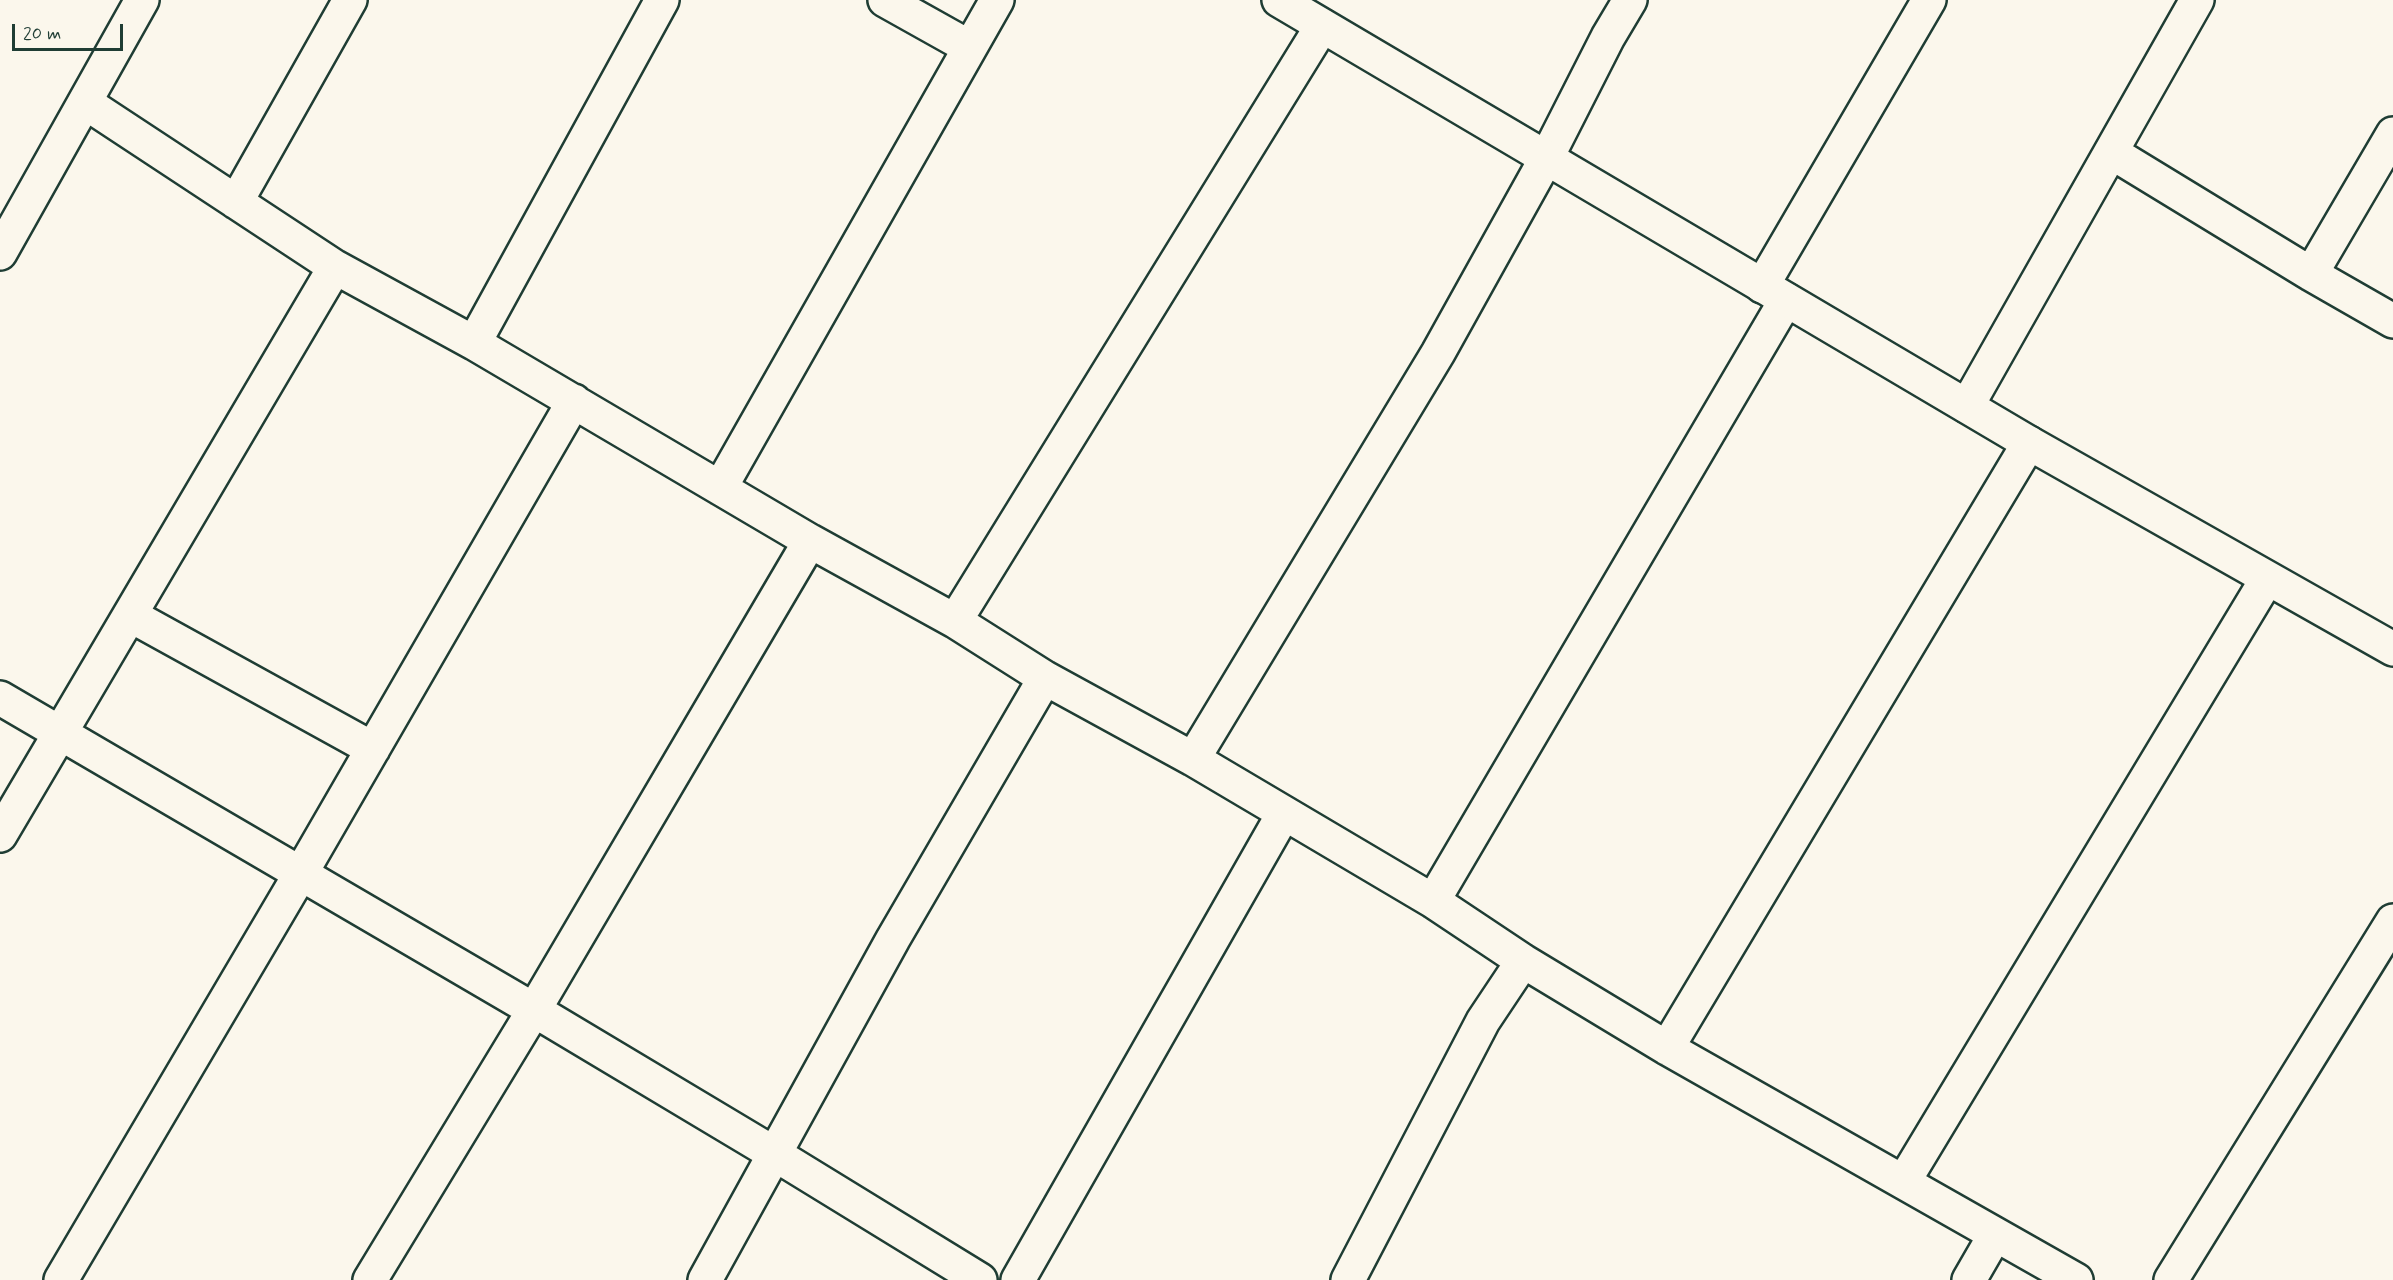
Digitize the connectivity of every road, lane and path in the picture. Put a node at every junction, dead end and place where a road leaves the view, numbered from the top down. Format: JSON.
{"nodes":[{"id":1,"x":142,"y":0,"type":"edge"},
{"id":2,"x":350,"y":0,"type":"edge"},
{"id":3,"x":663,"y":0,"type":"edge"},
{"id":4,"x":885,"y":0,"type":"edge"},
{"id":5,"x":997,"y":0,"type":"edge"},
{"id":6,"x":1279,"y":0,"type":"edge"},
{"id":7,"x":1630,"y":0,"type":"edge"},
{"id":8,"x":1929,"y":0,"type":"edge"},
{"id":9,"x":2197,"y":0,"type":"edge"},
{"id":10,"x":1322,"y":26,"type":"junction"},
{"id":11,"x":969,"y":47,"type":"junction"},
{"id":12,"x":86,"y":103,"type":"junction"},
{"id":13,"x":2393,"y":134,"type":"edge"},
{"id":14,"x":2111,"y":153,"type":"junction"},
{"id":15,"x":1547,"y":157,"type":"junction"},
{"id":16,"x":236,"y":202,"type":"junction"},
{"id":17,"x":0,"y":253,"type":"edge"},
{"id":18,"x":335,"y":267,"type":"junction"},
{"id":19,"x":2311,"y":274,"type":"junction"},
{"id":20,"x":1774,"y":293,"type":"junction"},
{"id":21,"x":2393,"y":321,"type":"edge"},
{"id":22,"x":474,"y":343,"type":"junction"},
{"id":23,"x":574,"y":401,"type":"junction"},
{"id":24,"x":1967,"y":406,"type":"junction"},
{"id":25,"x":2029,"y":443,"type":"junction"},
{"id":26,"x":720,"y":488,"type":"junction"},
{"id":27,"x":810,"y":541,"type":"junction"},
{"id":28,"x":2267,"y":579,"type":"junction"},
{"id":29,"x":130,"y":615,"type":"junction"},
{"id":30,"x":955,"y":621,"type":"junction"},
{"id":31,"x":2393,"y":650,"type":"edge"},
{"id":32,"x":1045,"y":678,"type":"junction"},
{"id":33,"x":0,"y":698,"type":"edge"},
{"id":34,"x":59,"y":734,"type":"junction"},
{"id":35,"x":373,"y":749,"type":"junction"},
{"id":36,"x":1193,"y":759,"type":"junction"},
{"id":37,"x":1284,"y":813,"type":"junction"},
{"id":38,"x":0,"y":835,"type":"edge"},
{"id":39,"x":301,"y":873,"type":"junction"},
{"id":40,"x":1433,"y":901,"type":"junction"},
{"id":41,"x":2393,"y":921,"type":"edge"},
{"id":42,"x":1522,"y":961,"type":"junction"},
{"id":43,"x":534,"y":1010,"type":"junction"},
{"id":44,"x":1667,"y":1048,"type":"junction"},
{"id":45,"x":773,"y":1153,"type":"junction"},
{"id":46,"x":1904,"y":1181,"type":"junction"},
{"id":47,"x":1995,"y":1235,"type":"junction"},
{"id":48,"x":60,"y":1280,"type":"edge"},
{"id":49,"x":370,"y":1280,"type":"edge"},
{"id":50,"x":705,"y":1280,"type":"edge"},
{"id":51,"x":980,"y":1280,"type":"edge"},
{"id":52,"x":1018,"y":1280,"type":"edge"},
{"id":53,"x":1348,"y":1280,"type":"edge"},
{"id":54,"x":1969,"y":1280,"type":"edge"},
{"id":55,"x":2076,"y":1280,"type":"edge"},
{"id":56,"x":2171,"y":1280,"type":"edge"}],
"edges":[{"from":1,"to":12,"type":"street"},
{"from":2,"to":16,"type":"street"},
{"from":3,"to":22,"type":"street"},
{"from":4,"to":11,"type":"street"},
{"from":5,"to":11,"type":"street"},
{"from":6,"to":10,"type":"street"},
{"from":7,"to":15,"type":"street"},
{"from":8,"to":20,"type":"street"},
{"from":9,"to":14,"type":"street"},
{"from":10,"to":15,"type":"street"},
{"from":10,"to":30,"type":"street"},
{"from":11,"to":26,"type":"street"},
{"from":12,"to":16,"type":"street"},
{"from":12,"to":17,"type":"street"},
{"from":13,"to":19,"type":"street"},
{"from":14,"to":19,"type":"street"},
{"from":14,"to":24,"type":"street"},
{"from":15,"to":20,"type":"street"},
{"from":15,"to":36,"type":"street"},
{"from":16,"to":18,"type":"street"},
{"from":18,"to":22,"type":"street"},
{"from":18,"to":29,"type":"street"},
{"from":19,"to":21,"type":"street"},
{"from":20,"to":24,"type":"street"},
{"from":20,"to":40,"type":"street"},
{"from":22,"to":23,"type":"street"},
{"from":23,"to":26,"type":"street"},
{"from":23,"to":35,"type":"street"},
{"from":24,"to":25,"type":"street"},
{"from":25,"to":28,"type":"street"},
{"from":25,"to":44,"type":"street"},
{"from":26,"to":27,"type":"street"},
{"from":27,"to":30,"type":"street"},
{"from":27,"to":43,"type":"street"},
{"from":28,"to":31,"type":"street"},
{"from":28,"to":46,"type":"street"},
{"from":29,"to":34,"type":"street"},
{"from":29,"to":35,"type":"street"},
{"from":30,"to":32,"type":"street"},
{"from":32,"to":36,"type":"street"},
{"from":32,"to":45,"type":"street"},
{"from":33,"to":34,"type":"street"},
{"from":34,"to":38,"type":"street"},
{"from":34,"to":39,"type":"street"},
{"from":35,"to":39,"type":"street"},
{"from":36,"to":37,"type":"street"},
{"from":37,"to":40,"type":"street"},
{"from":37,"to":52,"type":"street"},
{"from":39,"to":43,"type":"street"},
{"from":39,"to":48,"type":"street"},
{"from":40,"to":42,"type":"street"},
{"from":41,"to":56,"type":"street"},
{"from":42,"to":44,"type":"street"},
{"from":42,"to":53,"type":"street"},
{"from":43,"to":45,"type":"street"},
{"from":43,"to":49,"type":"street"},
{"from":44,"to":46,"type":"street"},
{"from":45,"to":50,"type":"street"},
{"from":45,"to":51,"type":"street"},
{"from":46,"to":47,"type":"street"},
{"from":47,"to":54,"type":"street"},
{"from":47,"to":55,"type":"street"}]}
